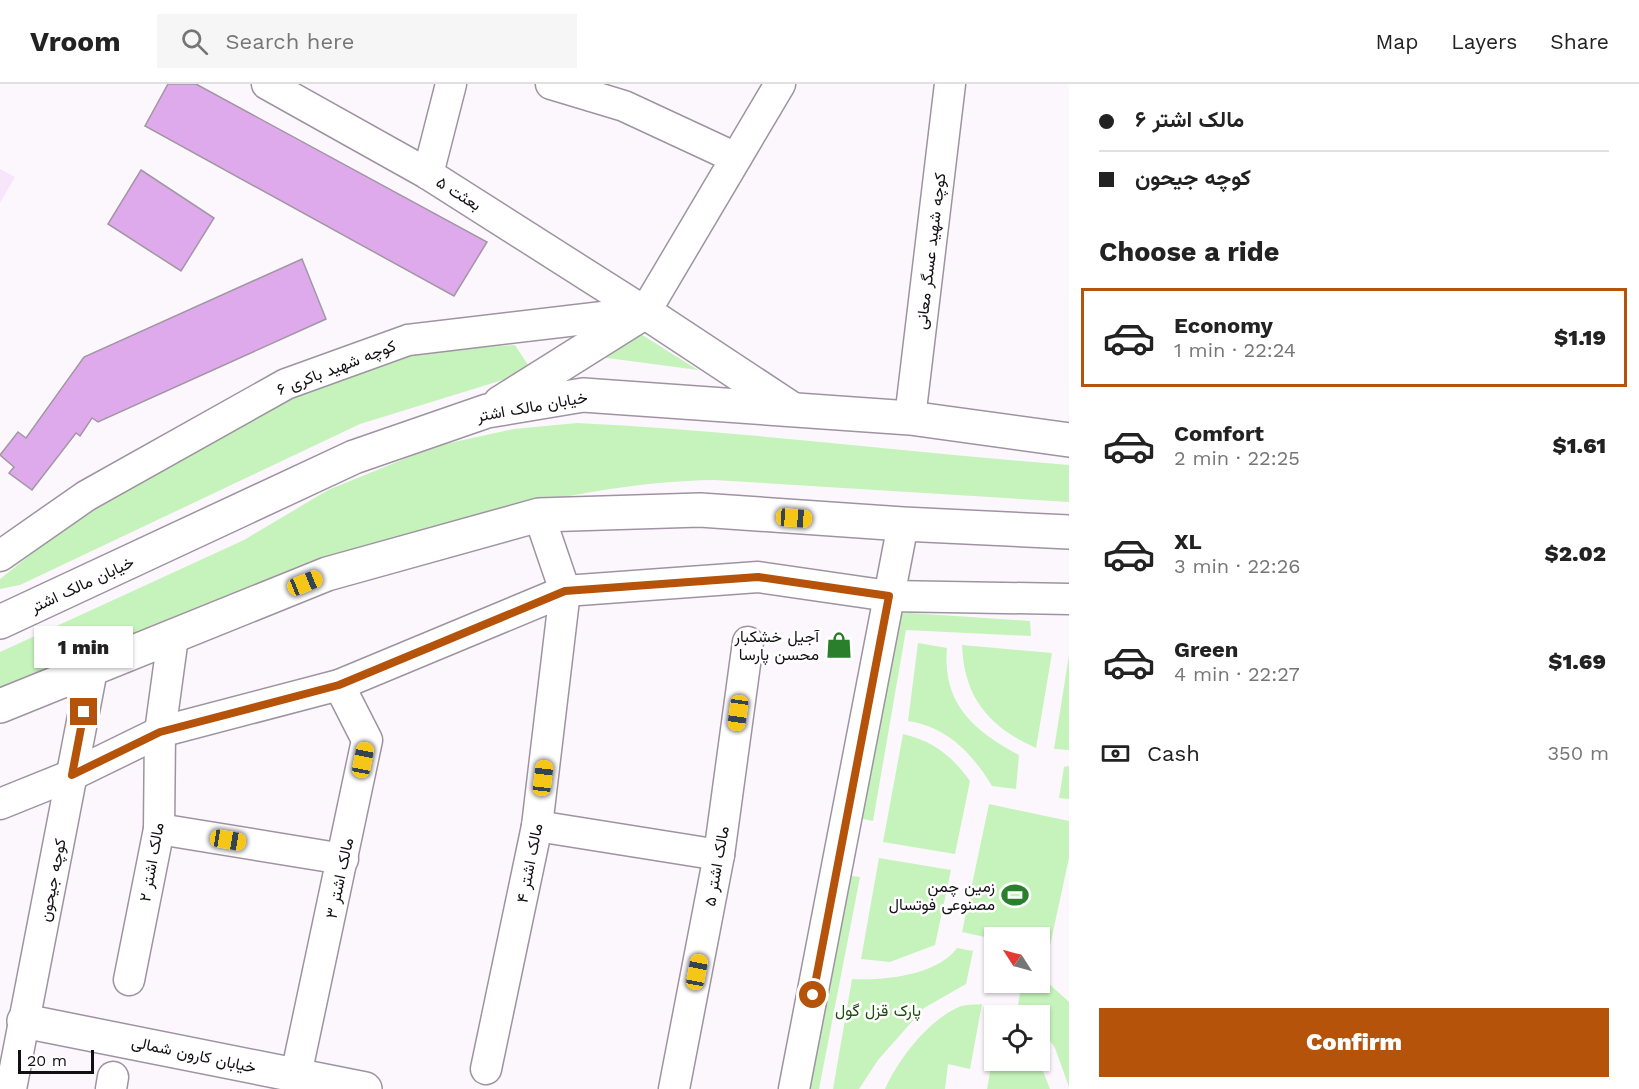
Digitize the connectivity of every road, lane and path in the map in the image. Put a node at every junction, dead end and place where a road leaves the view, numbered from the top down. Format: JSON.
{"nodes":[{"id":1,"x":267,"y":84,"type":"edge"},
{"id":2,"x":451,"y":84,"type":"edge"},
{"id":3,"x":552,"y":84,"type":"edge"},
{"id":4,"x":780,"y":84,"type":"edge"},
{"id":5,"x":950,"y":84,"type":"edge"},
{"id":6,"x":736,"y":158,"type":"junction"},
{"id":7,"x":428,"y":174,"type":"junction"},
{"id":8,"x":645,"y":312,"type":"junction"},
{"id":9,"x":793,"y":410,"type":"junction"},
{"id":10,"x":487,"y":411,"type":"junction"},
{"id":11,"x":910,"y":418,"type":"junction"},
{"id":12,"x":1069,"y":440,"type":"edge"},
{"id":13,"x":539,"y":515,"type":"junction"},
{"id":14,"x":903,"y":524,"type":"junction"},
{"id":15,"x":1069,"y":532,"type":"edge"},
{"id":16,"x":0,"y":556,"type":"edge"},
{"id":17,"x":565,"y":591,"type":"junction"},
{"id":18,"x":889,"y":596,"type":"junction"},
{"id":19,"x":1069,"y":599,"type":"edge"},
{"id":20,"x":0,"y":622,"type":"edge"},
{"id":21,"x":173,"y":637,"type":"junction"},
{"id":22,"x":748,"y":642,"type":"dead end"},
{"id":23,"x":92,"y":670,"type":"junction"},
{"id":24,"x":339,"y":685,"type":"junction"},
{"id":25,"x":0,"y":706,"type":"edge"},
{"id":26,"x":160,"y":732,"type":"junction"},
{"id":27,"x":72,"y":775,"type":"junction"},
{"id":28,"x":0,"y":804,"type":"edge"},
{"id":29,"x":537,"y":825,"type":"junction"},
{"id":30,"x":159,"y":829,"type":"junction"},
{"id":31,"x":719,"y":855,"type":"junction"},
{"id":32,"x":343,"y":859,"type":"junction"},
{"id":33,"x":129,"y":980,"type":"dead end"},
{"id":34,"x":24,"y":1021,"type":"junction"},
{"id":35,"x":486,"y":1069,"type":"dead end"},
{"id":36,"x":296,"y":1075,"type":"junction"},
{"id":37,"x":11,"y":1089,"type":"edge"},
{"id":38,"x":364,"y":1089,"type":"edge"},
{"id":39,"x":674,"y":1089,"type":"edge"},
{"id":40,"x":795,"y":1089,"type":"edge"}],
"edges":[{"from":1,"to":7,"type":"street","name":"بعثت ۵"},
{"from":2,"to":7,"type":"street"},
{"from":3,"to":6,"type":"street"},
{"from":4,"to":6,"type":"street"},
{"from":5,"to":11,"type":"street","name":"کوچه شهید عسگر معانی"},
{"from":6,"to":8,"type":"street"},
{"from":7,"to":8,"type":"street","name":"بعثت ۵"},
{"from":8,"to":9,"type":"main road"},
{"from":8,"to":10,"type":"main road"},
{"from":8,"to":16,"type":"street","name":"کوچه شهید باکری ۶"},
{"from":9,"to":10,"type":"main road","name":"خیابان مالک اشتر"},
{"from":9,"to":11,"type":"main road","name":"خیابان مالک اشتر"},
{"from":10,"to":20,"type":"main road","name":"خیابان مالک اشتر"},
{"from":11,"to":12,"type":"main road","name":"خیابان مالک اشتر"},
{"from":13,"to":14,"type":"main road"},
{"from":13,"to":17,"type":"street","name":"مالک اشتر ۴"},
{"from":13,"to":21,"type":"main road"},
{"from":14,"to":15,"type":"main road"},
{"from":14,"to":18,"type":"street"},
{"from":17,"to":18,"type":"street"},
{"from":17,"to":24,"type":"street"},
{"from":17,"to":29,"type":"street","name":"مالک اشتر ۴"},
{"from":18,"to":19,"type":"street"},
{"from":18,"to":40,"type":"street"},
{"from":21,"to":23,"type":"main road"},
{"from":21,"to":26,"type":"street","name":"مالک اشتر ۲"},
{"from":22,"to":31,"type":"street","name":"مالک اشتر ۵"},
{"from":23,"to":25,"type":"main road"},
{"from":23,"to":27,"type":"street","name":"کوچه جیحون"},
{"from":24,"to":26,"type":"street"},
{"from":24,"to":32,"type":"street","name":"مالک اشتر ۳"},
{"from":26,"to":27,"type":"street"},
{"from":26,"to":30,"type":"street","name":"مالک اشتر ۲"},
{"from":27,"to":28,"type":"street"},
{"from":27,"to":34,"type":"street","name":"کوچه جیحون"},
{"from":29,"to":31,"type":"street"},
{"from":29,"to":35,"type":"street","name":"مالک اشتر ۴"},
{"from":30,"to":32,"type":"street"},
{"from":30,"to":33,"type":"street","name":"مالک اشتر ۲"},
{"from":31,"to":39,"type":"street","name":"مالک اشتر ۵"},
{"from":32,"to":36,"type":"street","name":"مالک اشتر ۳"},
{"from":34,"to":36,"type":"main road","name":"خیابان کارون شمالی"},
{"from":34,"to":37,"type":"street","name":"کوچه جیحون"},
{"from":36,"to":38,"type":"main road","name":"خیابان کارون شمالی"}]}
